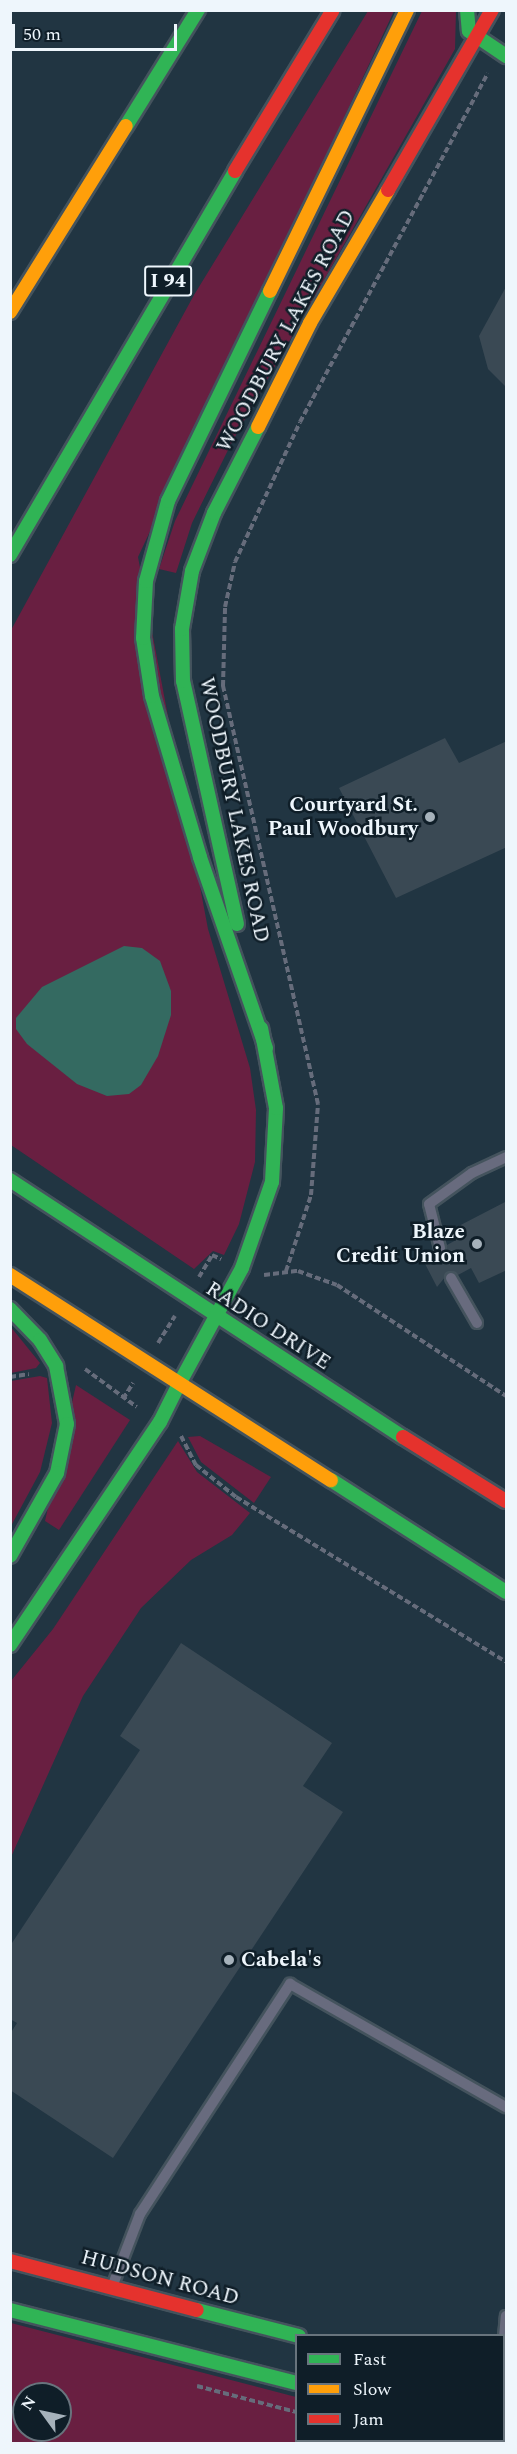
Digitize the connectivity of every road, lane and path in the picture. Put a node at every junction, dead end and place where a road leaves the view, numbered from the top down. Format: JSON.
{"nodes":[{"id":1,"x":198,"y":10,"type":"edge"},
{"id":2,"x":333,"y":10,"type":"edge"},
{"id":3,"x":407,"y":10,"type":"edge"},
{"id":4,"x":467,"y":10,"type":"edge"},
{"id":5,"x":492,"y":10,"type":"edge"},
{"id":6,"x":475,"y":37,"type":"junction"},
{"id":7,"x":507,"y":56,"type":"edge"},
{"id":8,"x":487,"y":73,"type":"dead end"},
{"id":9,"x":10,"y":312,"type":"edge"},
{"id":10,"x":11,"y":554,"type":"edge"},
{"id":11,"x":266,"y":1048,"type":"junction"},
{"id":12,"x":507,"y":1157,"type":"edge"},
{"id":13,"x":10,"y":1180,"type":"edge"},
{"id":14,"x":440,"y":1248,"type":"dead end"},
{"id":15,"x":286,"y":1272,"type":"junction"},
{"id":16,"x":10,"y":1275,"type":"edge"},
{"id":17,"x":259,"y":1275,"type":"dead end"},
{"id":18,"x":451,"y":1278,"type":"dead end"},
{"id":19,"x":10,"y":1309,"type":"edge"},
{"id":20,"x":216,"y":1317,"type":"junction"},
{"id":21,"x":477,"y":1323,"type":"dead end"},
{"id":22,"x":56,"y":1366,"type":"junction"},
{"id":23,"x":10,"y":1377,"type":"edge"},
{"id":24,"x":178,"y":1386,"type":"junction"},
{"id":25,"x":507,"y":1396,"type":"edge"},
{"id":26,"x":160,"y":1422,"type":"junction"},
{"id":27,"x":507,"y":1501,"type":"edge"},
{"id":28,"x":10,"y":1556,"type":"edge"},
{"id":29,"x":507,"y":1592,"type":"edge"},
{"id":30,"x":10,"y":1645,"type":"edge"},
{"id":31,"x":507,"y":1662,"type":"edge"},
{"id":32,"x":507,"y":2108,"type":"edge"},
{"id":33,"x":10,"y":2262,"type":"edge"},
{"id":34,"x":112,"y":2287,"type":"junction"},
{"id":35,"x":10,"y":2310,"type":"edge"},
{"id":36,"x":507,"y":2316,"type":"edge"},
{"id":37,"x":504,"y":2334,"type":"edge"},
{"id":38,"x":295,"y":2335,"type":"edge"},
{"id":39,"x":295,"y":2383,"type":"edge"}],
"edges":[{"from":1,"to":9,"type":"main road"},
{"from":2,"to":10,"type":"main road","number":"I 94"},
{"from":3,"to":11,"type":"main road"},
{"from":4,"to":6,"type":"main road"},
{"from":5,"to":6,"type":"main road","name":"WOODBURY LAKES ROAD"},
{"from":6,"to":7,"type":"main road"},
{"from":6,"to":11,"type":"main road","name":"WOODBURY LAKES ROAD"},
{"from":8,"to":15,"type":"path"},
{"from":11,"to":20,"type":"main road","name":"WOODBURY LAKES ROAD"},
{"from":12,"to":14,"type":"lane"},
{"from":13,"to":20,"type":"main road","name":"RADIO DRIVE"},
{"from":15,"to":17,"type":"path"},
{"from":15,"to":25,"type":"path"},
{"from":16,"to":24,"type":"main road"},
{"from":18,"to":21,"type":"lane"},
{"from":19,"to":22,"type":"main road"},
{"from":20,"to":24,"type":"main road","name":"WOODBURY LAKES ROAD"},
{"from":20,"to":27,"type":"main road","name":"RADIO DRIVE"},
{"from":22,"to":23,"type":"path"},
{"from":22,"to":26,"type":"path"},
{"from":22,"to":28,"type":"main road"},
{"from":24,"to":26,"type":"main road","name":"WOODBURY LAKES ROAD"},
{"from":24,"to":29,"type":"main road"},
{"from":26,"to":30,"type":"main road","name":"WOODBURY LAKES ROAD"},
{"from":26,"to":31,"type":"path"},
{"from":32,"to":34,"type":"lane"},
{"from":33,"to":34,"type":"main road","name":"HUDSON ROAD"},
{"from":34,"to":38,"type":"main road","name":"HUDSON ROAD"},
{"from":35,"to":39,"type":"main road"},
{"from":36,"to":37,"type":"lane"}]}
